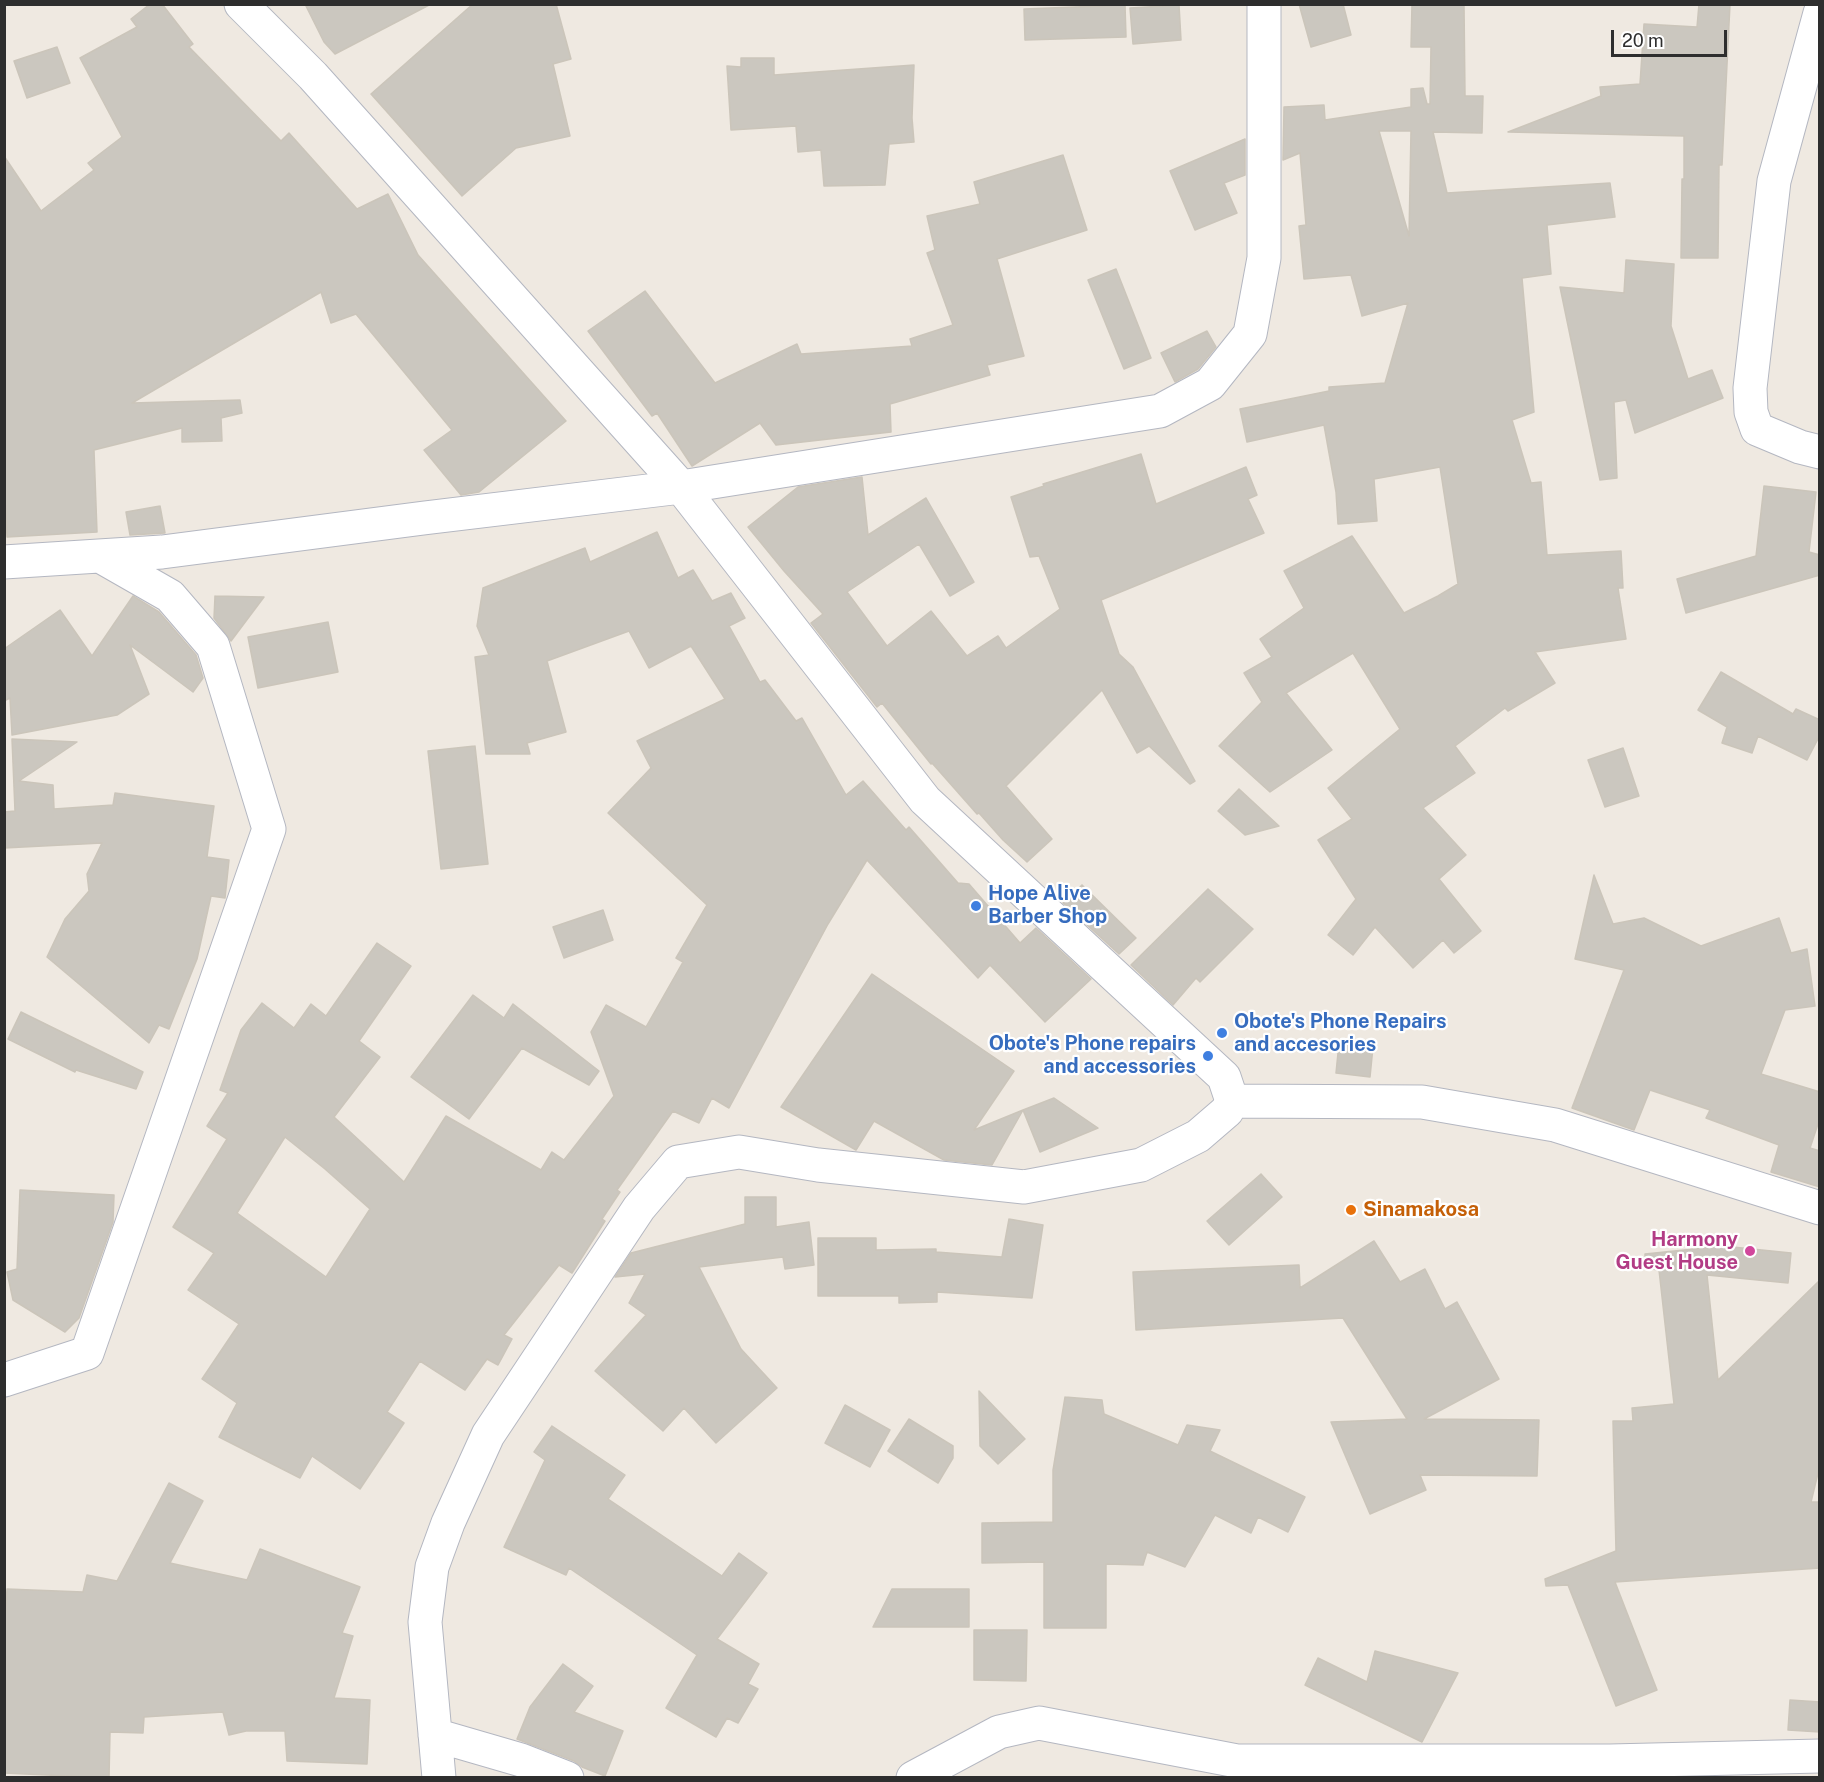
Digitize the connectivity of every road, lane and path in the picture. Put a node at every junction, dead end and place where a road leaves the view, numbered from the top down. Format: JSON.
{"nodes":[{"id":1,"x":241,"y":4,"type":"edge"},
{"id":2,"x":1264,"y":4,"type":"edge"},
{"id":3,"x":1820,"y":14,"type":"edge"},
{"id":4,"x":1820,"y":452,"type":"edge"},
{"id":5,"x":681,"y":487,"type":"junction"},
{"id":6,"x":100,"y":556,"type":"junction"},
{"id":7,"x":4,"y":562,"type":"edge"},
{"id":8,"x":1232,"y":1101,"type":"junction"},
{"id":9,"x":1820,"y":1208,"type":"edge"},
{"id":10,"x":4,"y":1380,"type":"edge"},
{"id":11,"x":435,"y":1736,"type":"junction"},
{"id":12,"x":1820,"y":1756,"type":"edge"},
{"id":13,"x":439,"y":1778,"type":"edge"},
{"id":14,"x":567,"y":1778,"type":"edge"},
{"id":15,"x":913,"y":1778,"type":"edge"}],
"edges":[{"from":1,"to":5,"type":"street"},
{"from":2,"to":5,"type":"street"},
{"from":3,"to":4,"type":"street"},
{"from":5,"to":6,"type":"street"},
{"from":5,"to":8,"type":"street"},
{"from":6,"to":7,"type":"street"},
{"from":6,"to":10,"type":"street"},
{"from":8,"to":9,"type":"street"},
{"from":8,"to":11,"type":"street"},
{"from":11,"to":13,"type":"street"},
{"from":11,"to":14,"type":"street"},
{"from":12,"to":15,"type":"street"}]}
